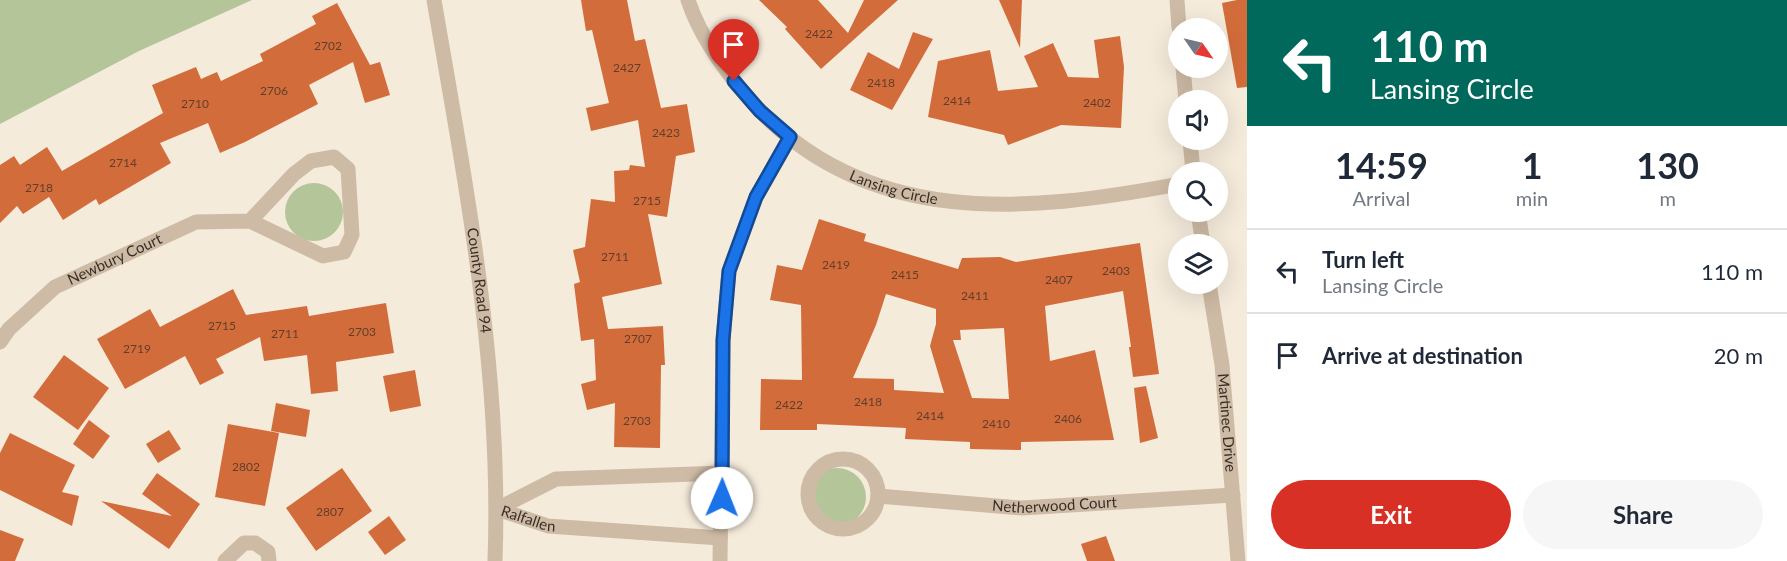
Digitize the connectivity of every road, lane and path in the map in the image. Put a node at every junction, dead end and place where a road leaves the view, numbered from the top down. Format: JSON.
{"nodes":[{"id":1,"x":435,"y":0,"type":"edge"},
{"id":2,"x":688,"y":0,"type":"edge"},
{"id":3,"x":1177,"y":0,"type":"edge"},
{"id":4,"x":1178,"y":18,"type":"edge"},
{"id":5,"x":790,"y":137,"type":"junction"},
{"id":6,"x":1168,"y":186,"type":"edge"},
{"id":7,"x":250,"y":221,"type":"junction"},
{"id":8,"x":1211,"y":294,"type":"edge"},
{"id":9,"x":0,"y":342,"type":"edge"},
{"id":10,"x":722,"y":473,"type":"junction"},
{"id":11,"x":1233,"y":495,"type":"junction"},
{"id":12,"x":878,"y":496,"type":"junction"},
{"id":13,"x":497,"y":509,"type":"junction"},
{"id":14,"x":720,"y":538,"type":"junction"},
{"id":15,"x":225,"y":561,"type":"edge"},
{"id":16,"x":269,"y":561,"type":"edge"},
{"id":17,"x":495,"y":561,"type":"edge"},
{"id":18,"x":720,"y":561,"type":"edge"},
{"id":19,"x":1238,"y":561,"type":"edge"}],
"edges":[{"from":1,"to":13,"type":"street","name":"County Road 94"},
{"from":2,"to":5,"type":"street","name":"Lansing Circle"},
{"from":3,"to":4,"type":"street"},
{"from":5,"to":6,"type":"street","name":"Lansing Circle"},
{"from":5,"to":10,"type":"street"},
{"from":7,"to":7,"type":"street","name":"Newbury Court"},
{"from":7,"to":9,"type":"street","name":"Newbury Court"},
{"from":8,"to":11,"type":"street","name":"Martinec Drive"},
{"from":10,"to":13,"type":"street","name":"Ralfallen"},
{"from":10,"to":14,"type":"street"},
{"from":11,"to":12,"type":"street","name":"Netherwood Court"},
{"from":11,"to":19,"type":"street","name":"Martinec Drive"},
{"from":12,"to":12,"type":"street"},
{"from":13,"to":14,"type":"street","name":"Ralfallen"},
{"from":13,"to":17,"type":"street","name":"County Road 94"},
{"from":14,"to":18,"type":"street"},
{"from":15,"to":16,"type":"street"}]}
